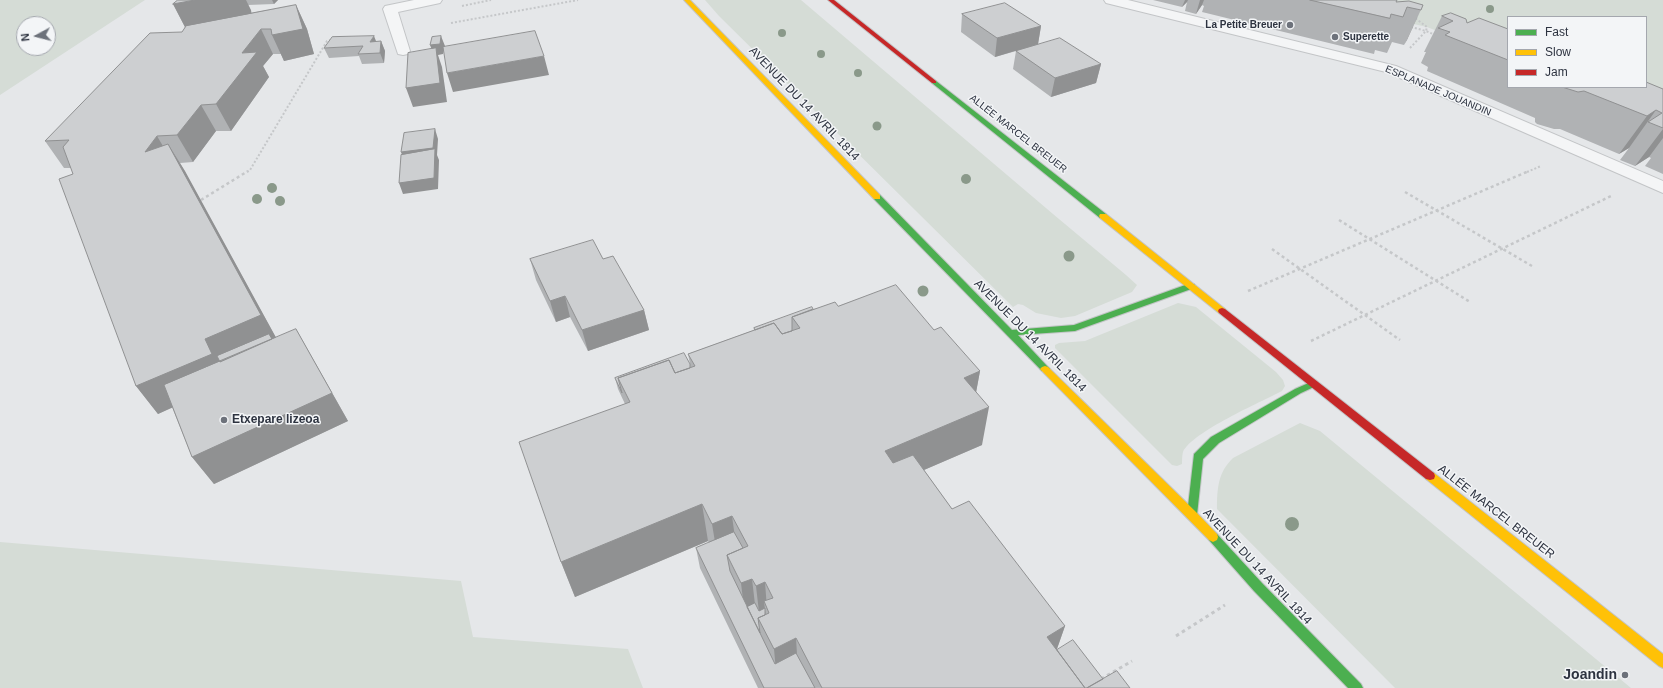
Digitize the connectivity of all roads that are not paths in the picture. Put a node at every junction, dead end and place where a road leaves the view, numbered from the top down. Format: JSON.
{"nodes":[{"id":1,"x":435,"y":0,"type":"edge"},
{"id":2,"x":687,"y":0,"type":"edge"},
{"id":3,"x":832,"y":0,"type":"edge"},
{"id":4,"x":1111,"y":0,"type":"edge"},
{"id":5,"x":403,"y":51,"type":"dead end"},
{"id":6,"x":1663,"y":188,"type":"edge"},
{"id":7,"x":1191,"y":286,"type":"junction"},
{"id":8,"x":1010,"y":333,"type":"junction"},
{"id":9,"x":1313,"y":384,"type":"junction"},
{"id":10,"x":1192,"y":515,"type":"junction"},
{"id":11,"x":1663,"y":662,"type":"edge"},
{"id":12,"x":1357,"y":688,"type":"edge"}],
"edges":[{"from":1,"to":5,"type":"street"},
{"from":2,"to":8,"type":"street","name":"AVENUE DU 14 AVRIL 1814"},
{"from":3,"to":7,"type":"street","name":"ALLÉE MARCEL BREUER"},
{"from":4,"to":6,"type":"street","name":"ESPLANADE JOUANDIN"},
{"from":7,"to":8,"type":"street"},
{"from":7,"to":9,"type":"street","name":"ALLÉE MARCEL BREUER"},
{"from":8,"to":10,"type":"street","name":"AVENUE DU 14 AVRIL 1814"},
{"from":9,"to":10,"type":"street"},
{"from":9,"to":11,"type":"street","name":"ALLÉE MARCEL BREUER"},
{"from":10,"to":12,"type":"street","name":"AVENUE DU 14 AVRIL 1814"}]}
